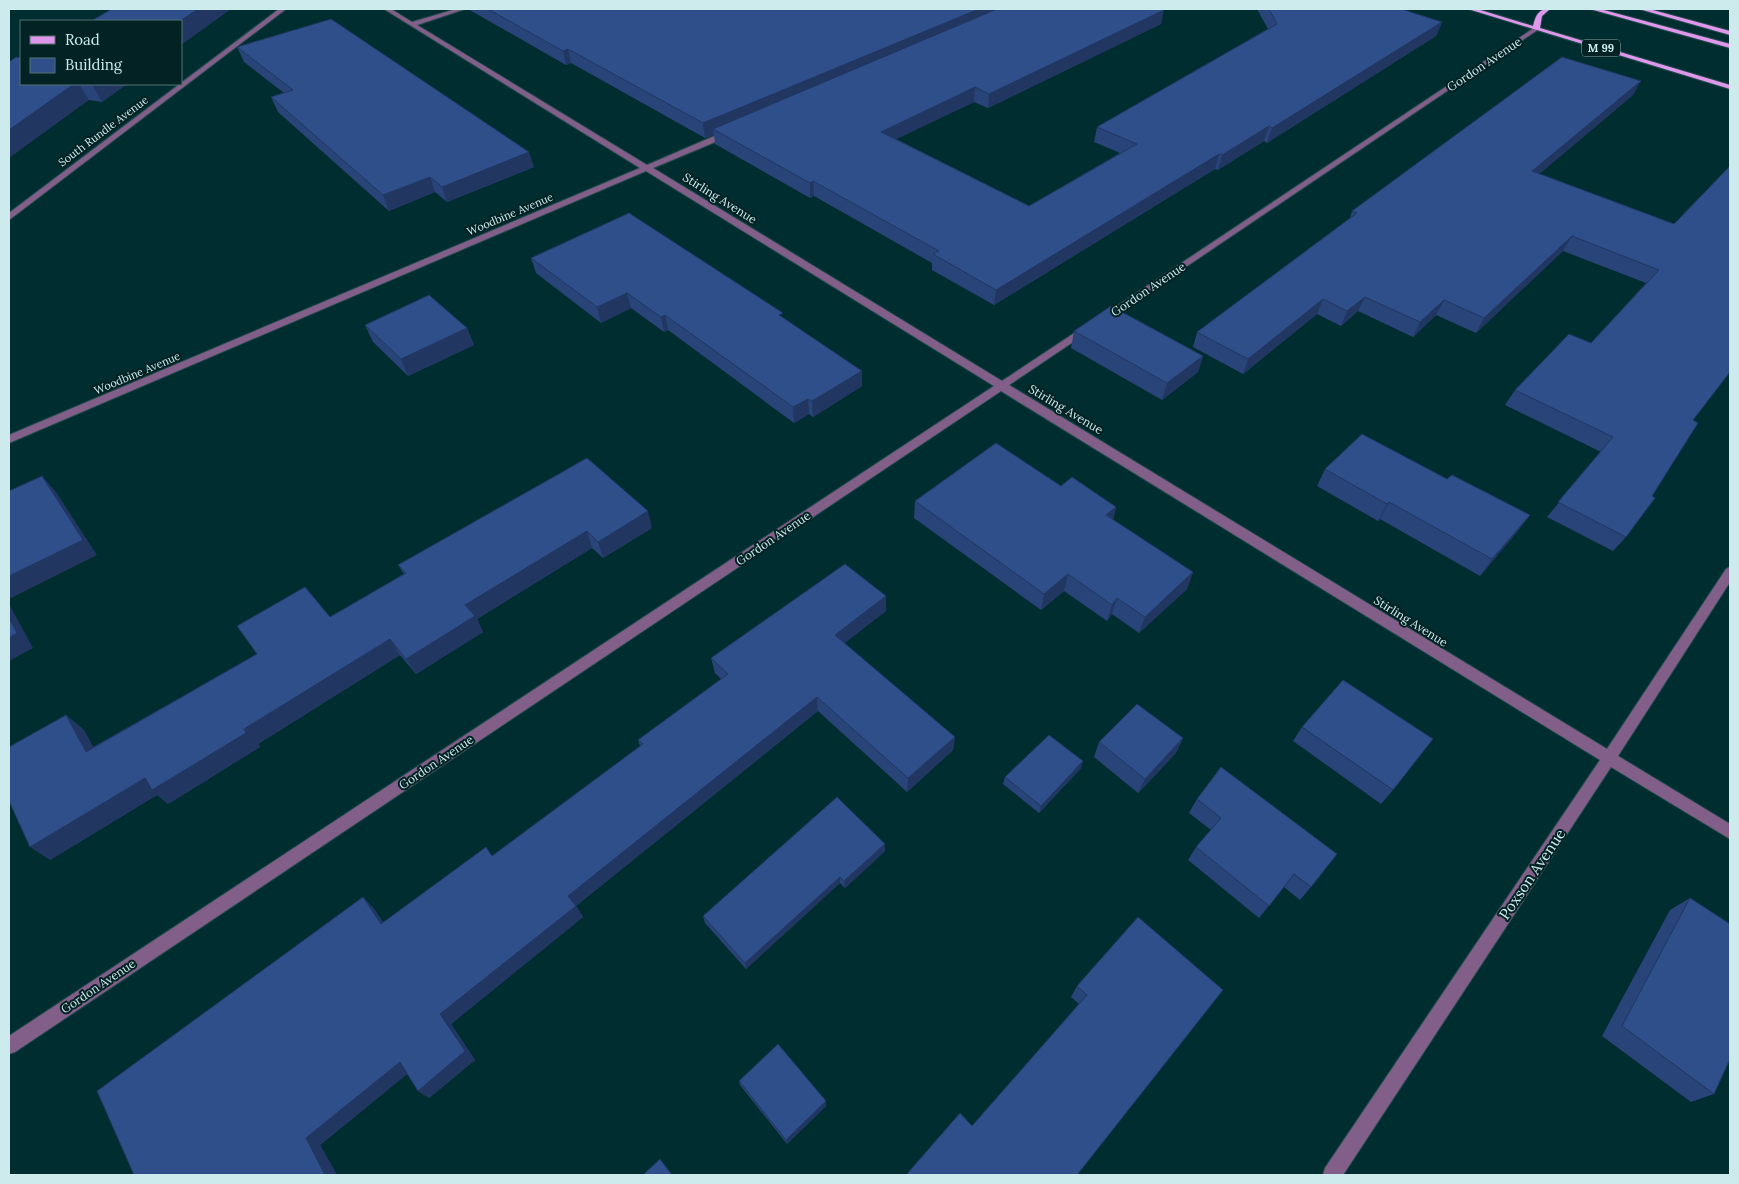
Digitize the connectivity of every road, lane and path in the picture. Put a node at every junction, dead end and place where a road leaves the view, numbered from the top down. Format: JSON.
{"nodes":[{"id":1,"x":283,"y":9,"type":"edge"},
{"id":2,"x":387,"y":9,"type":"edge"},
{"id":3,"x":462,"y":9,"type":"edge"},
{"id":4,"x":1471,"y":9,"type":"edge"},
{"id":5,"x":1547,"y":9,"type":"edge"},
{"id":6,"x":1593,"y":9,"type":"edge"},
{"id":7,"x":1642,"y":9,"type":"edge"},
{"id":8,"x":412,"y":24,"type":"junction"},
{"id":9,"x":1536,"y":29,"type":"junction"},
{"id":10,"x":1730,"y":34,"type":"edge"},
{"id":11,"x":1730,"y":46,"type":"edge"},
{"id":12,"x":1730,"y":87,"type":"edge"},
{"id":13,"x":737,"y":130,"type":"edge"},
{"id":14,"x":646,"y":168,"type":"junction"},
{"id":15,"x":9,"y":217,"type":"edge"},
{"id":16,"x":1002,"y":387,"type":"junction"},
{"id":17,"x":9,"y":440,"type":"edge"},
{"id":18,"x":1730,"y":572,"type":"edge"},
{"id":19,"x":1609,"y":758,"type":"junction"},
{"id":20,"x":1730,"y":832,"type":"edge"},
{"id":21,"x":9,"y":1046,"type":"edge"},
{"id":22,"x":1332,"y":1175,"type":"edge"}],
"edges":[{"from":1,"to":15,"type":"street","name":"South Rundle Avenue"},
{"from":2,"to":8,"type":"street","name":"Stirling Avenue"},
{"from":3,"to":8,"type":"street"},
{"from":4,"to":9,"type":"main road","number":"M 99"},
{"from":5,"to":9,"type":"main road"},
{"from":6,"to":11,"type":"main road"},
{"from":7,"to":10,"type":"main road"},
{"from":8,"to":14,"type":"street","name":"Stirling Avenue"},
{"from":9,"to":12,"type":"main road","number":"M 99"},
{"from":9,"to":16,"type":"street","name":"Gordon Avenue"},
{"from":13,"to":14,"type":"street","name":"Woodbine Avenue"},
{"from":14,"to":16,"type":"street","name":"Stirling Avenue"},
{"from":14,"to":17,"type":"street","name":"Woodbine Avenue"},
{"from":16,"to":19,"type":"street","name":"Stirling Avenue"},
{"from":16,"to":21,"type":"street","name":"Gordon Avenue"},
{"from":18,"to":19,"type":"street","name":"Poxson Avenue"},
{"from":19,"to":20,"type":"street","name":"Stirling Avenue"},
{"from":19,"to":22,"type":"street","name":"Poxson Avenue"}]}
